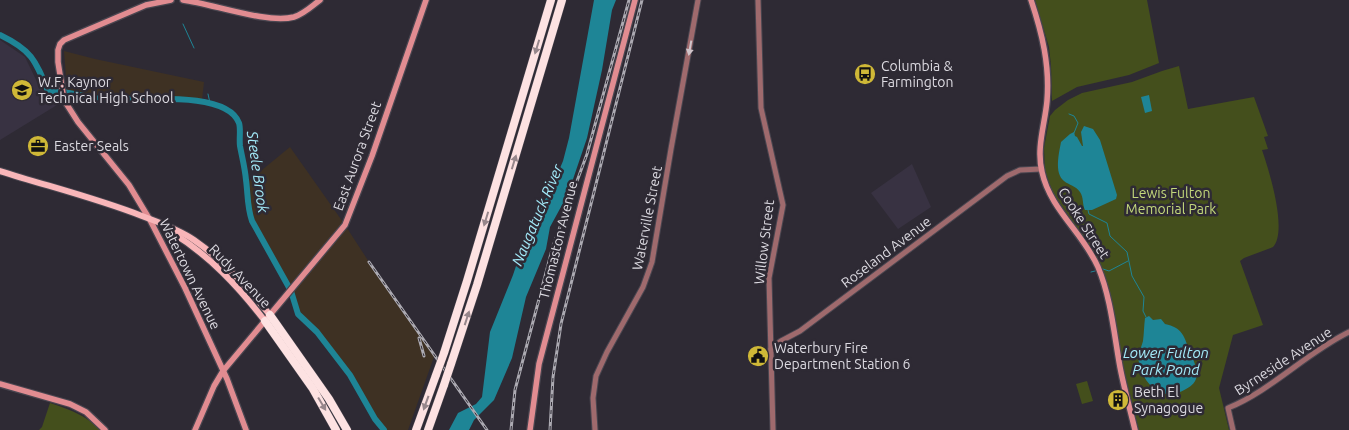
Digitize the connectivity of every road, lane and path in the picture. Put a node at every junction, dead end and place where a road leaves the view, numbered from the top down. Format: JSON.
{"nodes":[{"id":1,"x":171,"y":0,"type":"edge"},
{"id":2,"x":183,"y":0,"type":"edge"},
{"id":3,"x":320,"y":0,"type":"edge"},
{"id":4,"x":426,"y":0,"type":"edge"},
{"id":5,"x":551,"y":0,"type":"edge"},
{"id":6,"x":562,"y":0,"type":"edge"},
{"id":7,"x":635,"y":0,"type":"edge"},
{"id":8,"x":698,"y":0,"type":"edge"},
{"id":9,"x":758,"y":0,"type":"edge"},
{"id":10,"x":1030,"y":0,"type":"edge"},
{"id":11,"x":1041,"y":169,"type":"junction"},
{"id":12,"x":0,"y":171,"type":"edge"},
{"id":13,"x":150,"y":220,"type":"junction"},
{"id":14,"x":267,"y":318,"type":"junction"},
{"id":15,"x":1349,"y":332,"type":"edge"},
{"id":16,"x":771,"y":336,"type":"junction"},
{"id":17,"x":784,"y":339,"type":"junction"},
{"id":18,"x":771,"y":349,"type":"junction"},
{"id":19,"x":223,"y":371,"type":"junction"},
{"id":20,"x":0,"y":384,"type":"edge"},
{"id":21,"x":105,"y":430,"type":"edge"},
{"id":22,"x":195,"y":430,"type":"edge"},
{"id":23,"x":246,"y":430,"type":"edge"},
{"id":24,"x":336,"y":430,"type":"edge"},
{"id":25,"x":347,"y":430,"type":"edge"},
{"id":26,"x":416,"y":430,"type":"edge"},
{"id":27,"x":428,"y":430,"type":"edge"},
{"id":28,"x":530,"y":430,"type":"edge"},
{"id":29,"x":595,"y":430,"type":"edge"},
{"id":30,"x":773,"y":430,"type":"edge"},
{"id":31,"x":1135,"y":430,"type":"edge"},
{"id":32,"x":1234,"y":430,"type":"edge"}],
"edges":[{"from":1,"to":13,"type":"main road"},
{"from":2,"to":3,"type":"main road"},
{"from":4,"to":14,"type":"main road","name":"East Aurora Street"},
{"from":5,"to":26,"type":"highway","one_way":true,"bridge":true},
{"from":27,"to":6,"type":"highway","one_way":true,"bridge":true},
{"from":7,"to":28,"type":"main road","name":"Thomaston Avenue"},
{"from":8,"to":29,"type":"street","name":"Waterville Street","one_way":true},
{"from":9,"to":16,"type":"street","name":"Willow Street"},
{"from":10,"to":11,"type":"main road","name":"Cooke Street"},
{"from":11,"to":17,"type":"street","name":"Roseland Avenue"},
{"from":11,"to":31,"type":"main road","name":"Cooke Street"},
{"from":12,"to":13,"type":"main road","name":"Watertown Avenue"},
{"from":13,"to":14,"type":"main road","name":"Rudy Avenue"},
{"from":13,"to":19,"type":"main road","name":"Watertown Avenue"},
{"from":14,"to":19,"type":"main road","name":"East Aurora Street"},
{"from":14,"to":24,"type":"highway","one_way":true},
{"from":14,"to":25,"type":"highway"},
{"from":15,"to":32,"type":"street","name":"Byrneside Avenue"},
{"from":16,"to":17,"type":"street"},
{"from":16,"to":18,"type":"street","name":"Willow Street"},
{"from":17,"to":18,"type":"street","name":"Roseland Avenue"},
{"from":18,"to":30,"type":"street","name":"Willow Street"},
{"from":19,"to":22,"type":"main road","name":"East Aurora Street"},
{"from":19,"to":23,"type":"main road","name":"Watertown Avenue"},
{"from":20,"to":21,"type":"main road"}]}
